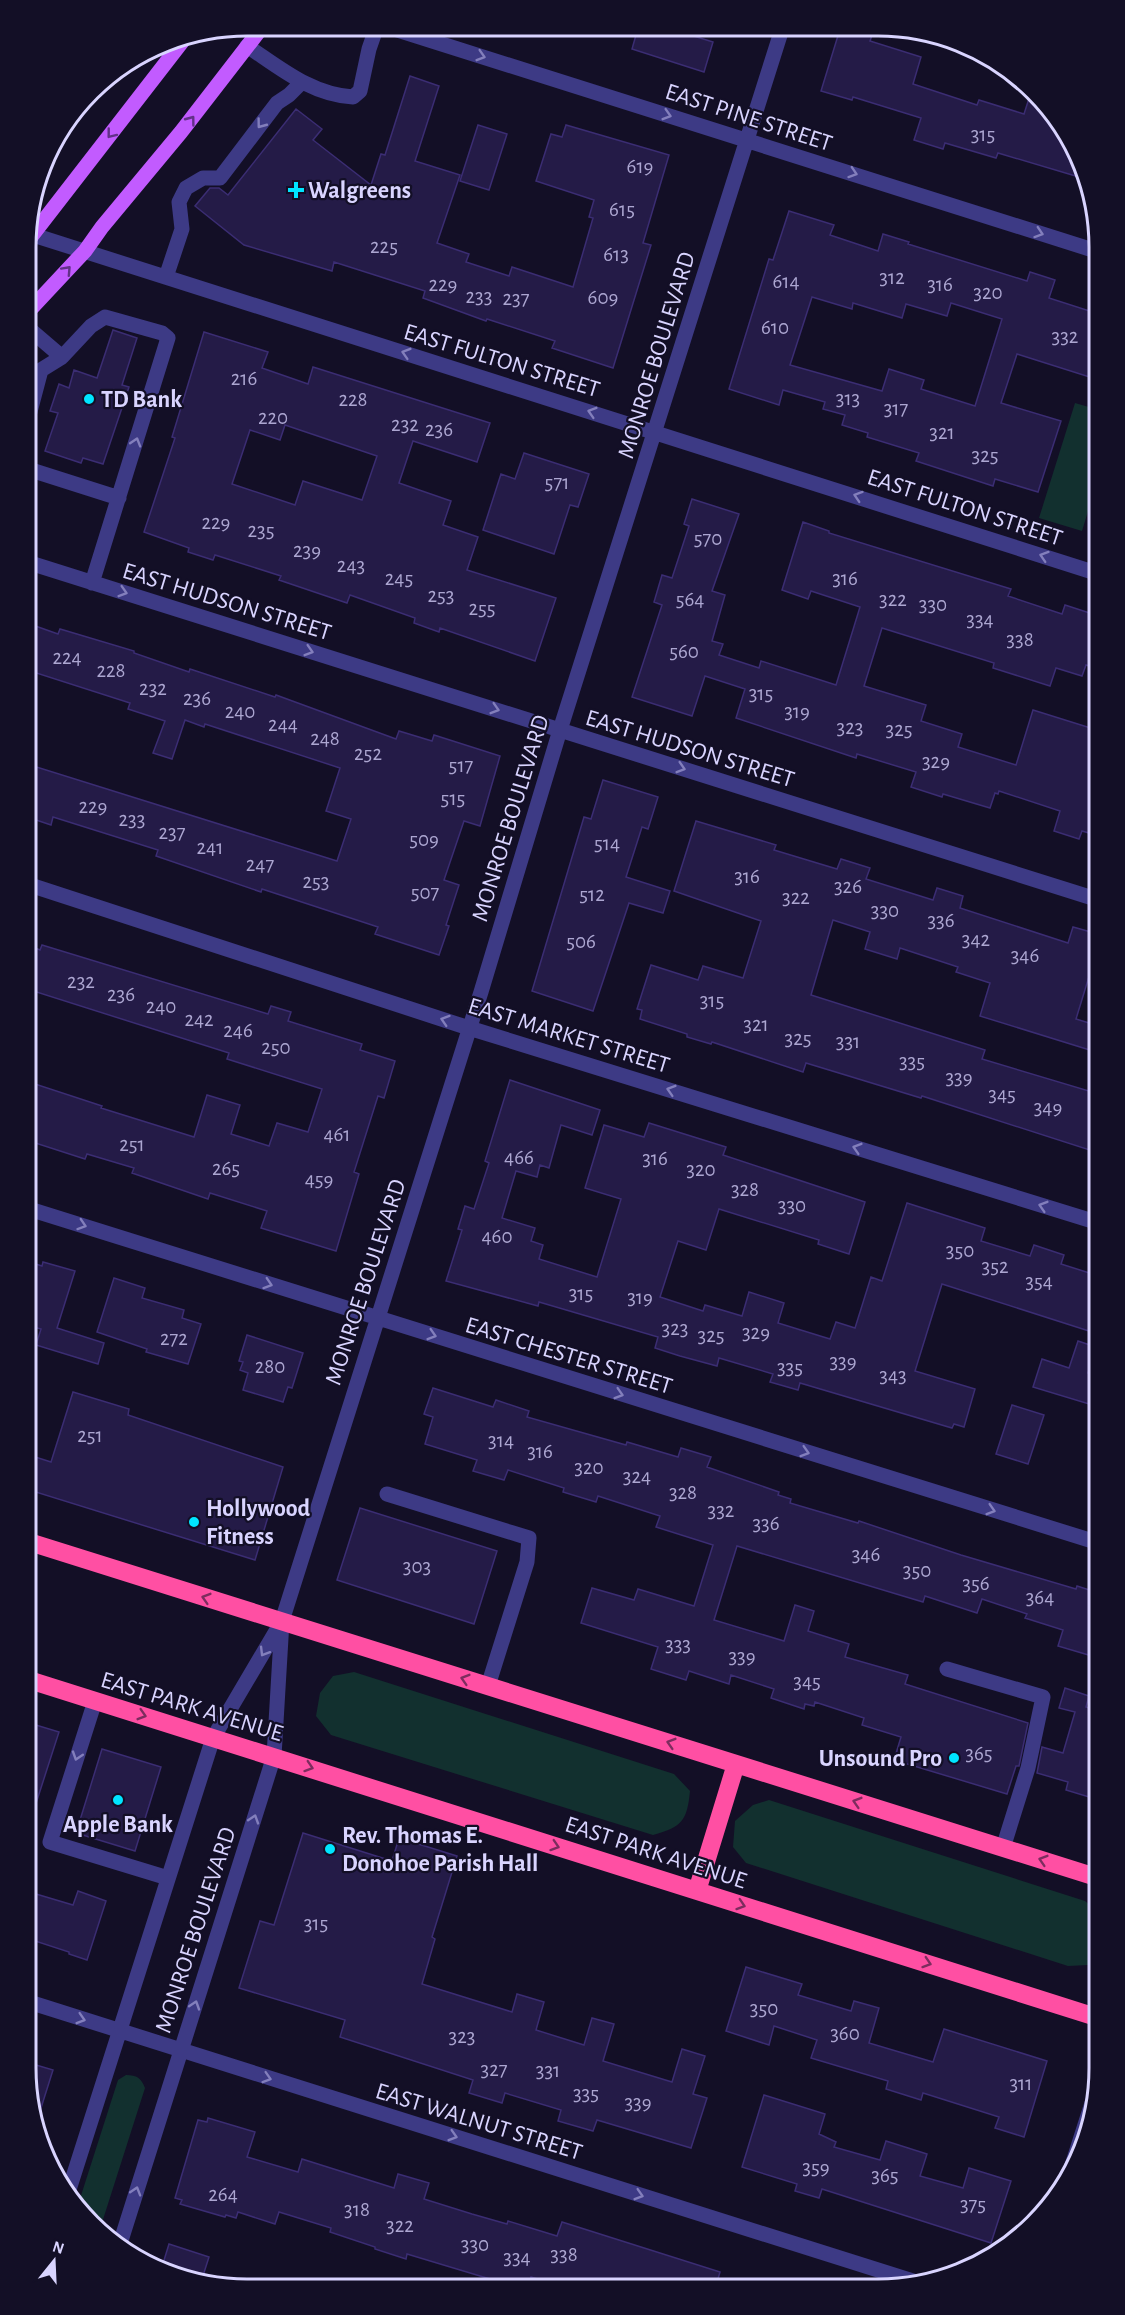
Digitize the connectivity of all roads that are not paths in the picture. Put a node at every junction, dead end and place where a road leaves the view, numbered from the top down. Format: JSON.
{"nodes":[{"id":1,"x":256,"y":36,"type":"edge"},
{"id":2,"x":374,"y":36,"type":"edge"},
{"id":3,"x":417,"y":36,"type":"edge"},
{"id":4,"x":780,"y":36,"type":"edge"},
{"id":5,"x":248,"y":46,"type":"junction"},
{"id":6,"x":177,"y":48,"type":"edge"},
{"id":7,"x":301,"y":83,"type":"junction"},
{"id":8,"x":746,"y":139,"type":"junction"},
{"id":9,"x":37,"y":227,"type":"edge"},
{"id":10,"x":36,"y":239,"type":"edge"},
{"id":11,"x":1089,"y":248,"type":"edge"},
{"id":12,"x":85,"y":251,"type":"junction"},
{"id":13,"x":166,"y":278,"type":"junction"},
{"id":14,"x":36,"y":303,"type":"edge"},
{"id":15,"x":36,"y":335,"type":"edge"},
{"id":16,"x":62,"y":357,"type":"junction"},
{"id":17,"x":36,"y":389,"type":"edge"},
{"id":18,"x":656,"y":431,"type":"junction"},
{"id":19,"x":36,"y":472,"type":"edge"},
{"id":20,"x":119,"y":498,"type":"junction"},
{"id":21,"x":36,"y":565,"type":"edge"},
{"id":22,"x":1089,"y":571,"type":"edge"},
{"id":23,"x":92,"y":583,"type":"junction"},
{"id":24,"x":560,"y":730,"type":"junction"},
{"id":25,"x":36,"y":887,"type":"edge"},
{"id":26,"x":1089,"y":897,"type":"edge"},
{"id":27,"x":469,"y":1028,"type":"junction"},
{"id":28,"x":36,"y":1211,"type":"edge"},
{"id":29,"x":1089,"y":1220,"type":"edge"},
{"id":30,"x":377,"y":1318,"type":"junction"},
{"id":31,"x":387,"y":1494,"type":"dead end"},
{"id":32,"x":1089,"y":1541,"type":"edge"},
{"id":33,"x":36,"y":1544,"type":"edge"},
{"id":34,"x":282,"y":1621,"type":"junction"},
{"id":35,"x":947,"y":1669,"type":"dead end"},
{"id":36,"x":36,"y":1682,"type":"edge"},
{"id":37,"x":488,"y":1686,"type":"junction"},
{"id":38,"x":95,"y":1701,"type":"junction"},
{"id":39,"x":213,"y":1738,"type":"junction"},
{"id":40,"x":274,"y":1756,"type":"junction"},
{"id":41,"x":736,"y":1764,"type":"junction"},
{"id":42,"x":1003,"y":1848,"type":"junction"},
{"id":43,"x":1089,"y":1875,"type":"edge"},
{"id":44,"x":168,"y":1878,"type":"junction"},
{"id":45,"x":697,"y":1891,"type":"junction"},
{"id":46,"x":36,"y":2004,"type":"edge"},
{"id":47,"x":1089,"y":2015,"type":"edge"},
{"id":48,"x":118,"y":2031,"type":"junction"},
{"id":49,"x":180,"y":2050,"type":"junction"},
{"id":50,"x":71,"y":2184,"type":"edge"},
{"id":51,"x":122,"y":2238,"type":"edge"},
{"id":52,"x":902,"y":2278,"type":"edge"}],
"edges":[{"from":1,"to":5,"type":"main road"},
{"from":2,"to":7,"type":"street"},
{"from":3,"to":8,"type":"street","name":"EAST PINE STREET","one_way":true},
{"from":4,"to":8,"type":"street","name":"MONROE BOULEVARD"},
{"from":5,"to":7,"type":"street"},
{"from":12,"to":5,"type":"main road","one_way":true},
{"from":6,"to":9,"type":"main road","one_way":true},
{"from":7,"to":13,"type":"street","one_way":true},
{"from":8,"to":11,"type":"street","name":"EAST PINE STREET","one_way":true},
{"from":8,"to":18,"type":"street","name":"MONROE BOULEVARD"},
{"from":10,"to":12,"type":"street","name":"EAST FULTON STREET"},
{"from":12,"to":13,"type":"street","name":"EAST FULTON STREET"},
{"from":14,"to":12,"type":"main road","one_way":true},
{"from":18,"to":13,"type":"street","name":"EAST FULTON STREET","one_way":true},
{"from":15,"to":16,"type":"street"},
{"from":16,"to":17,"type":"street"},
{"from":20,"to":16,"type":"street","one_way":true},
{"from":22,"to":18,"type":"street","name":"EAST FULTON STREET","one_way":true},
{"from":18,"to":24,"type":"street","name":"MONROE BOULEVARD"},
{"from":19,"to":20,"type":"street"},
{"from":20,"to":23,"type":"street"},
{"from":21,"to":23,"type":"street","name":"EAST HUDSON STREET"},
{"from":23,"to":24,"type":"street","name":"EAST HUDSON STREET","one_way":true},
{"from":24,"to":26,"type":"street","name":"EAST HUDSON STREET","one_way":true},
{"from":24,"to":27,"type":"street","name":"MONROE BOULEVARD"},
{"from":27,"to":25,"type":"street","name":"EAST MARKET STREET","one_way":true},
{"from":29,"to":27,"type":"street","name":"EAST MARKET STREET","one_way":true},
{"from":27,"to":30,"type":"street","name":"MONROE BOULEVARD"},
{"from":28,"to":30,"type":"street","name":"EAST CHESTER STREET","one_way":true},
{"from":30,"to":32,"type":"street","name":"EAST CHESTER STREET","one_way":true},
{"from":30,"to":34,"type":"street","name":"MONROE BOULEVARD"},
{"from":31,"to":37,"type":"street"},
{"from":34,"to":33,"type":"highway","one_way":true},
{"from":37,"to":34,"type":"highway","one_way":true},
{"from":34,"to":39,"type":"street","name":"MONROE BOULEVARD","one_way":true},
{"from":34,"to":40,"type":"street","name":"MONROE BOULEVARD"},
{"from":35,"to":42,"type":"street"},
{"from":36,"to":38,"type":"highway","name":"EAST PARK AVENUE"},
{"from":41,"to":37,"type":"highway","one_way":true},
{"from":38,"to":39,"type":"highway","name":"EAST PARK AVENUE","one_way":true},
{"from":38,"to":44,"type":"street","one_way":true},
{"from":39,"to":40,"type":"highway","name":"EAST PARK AVENUE"},
{"from":39,"to":44,"type":"street","name":"MONROE BOULEVARD"},
{"from":40,"to":45,"type":"highway","name":"EAST PARK AVENUE","one_way":true},
{"from":49,"to":40,"type":"street","name":"MONROE BOULEVARD","one_way":true},
{"from":42,"to":41,"type":"highway","one_way":true},
{"from":41,"to":45,"type":"highway"},
{"from":43,"to":42,"type":"highway","one_way":true},
{"from":44,"to":48,"type":"street","name":"MONROE BOULEVARD"},
{"from":45,"to":47,"type":"highway","name":"EAST PARK AVENUE","one_way":true},
{"from":46,"to":48,"type":"street","name":"EAST WALNUT STREET","one_way":true},
{"from":48,"to":49,"type":"street","name":"EAST WALNUT STREET"},
{"from":48,"to":50,"type":"street","name":"MONROE BOULEVARD"},
{"from":51,"to":49,"type":"street","name":"MONROE BOULEVARD","one_way":true},
{"from":49,"to":52,"type":"street","name":"EAST WALNUT STREET","one_way":true}]}
